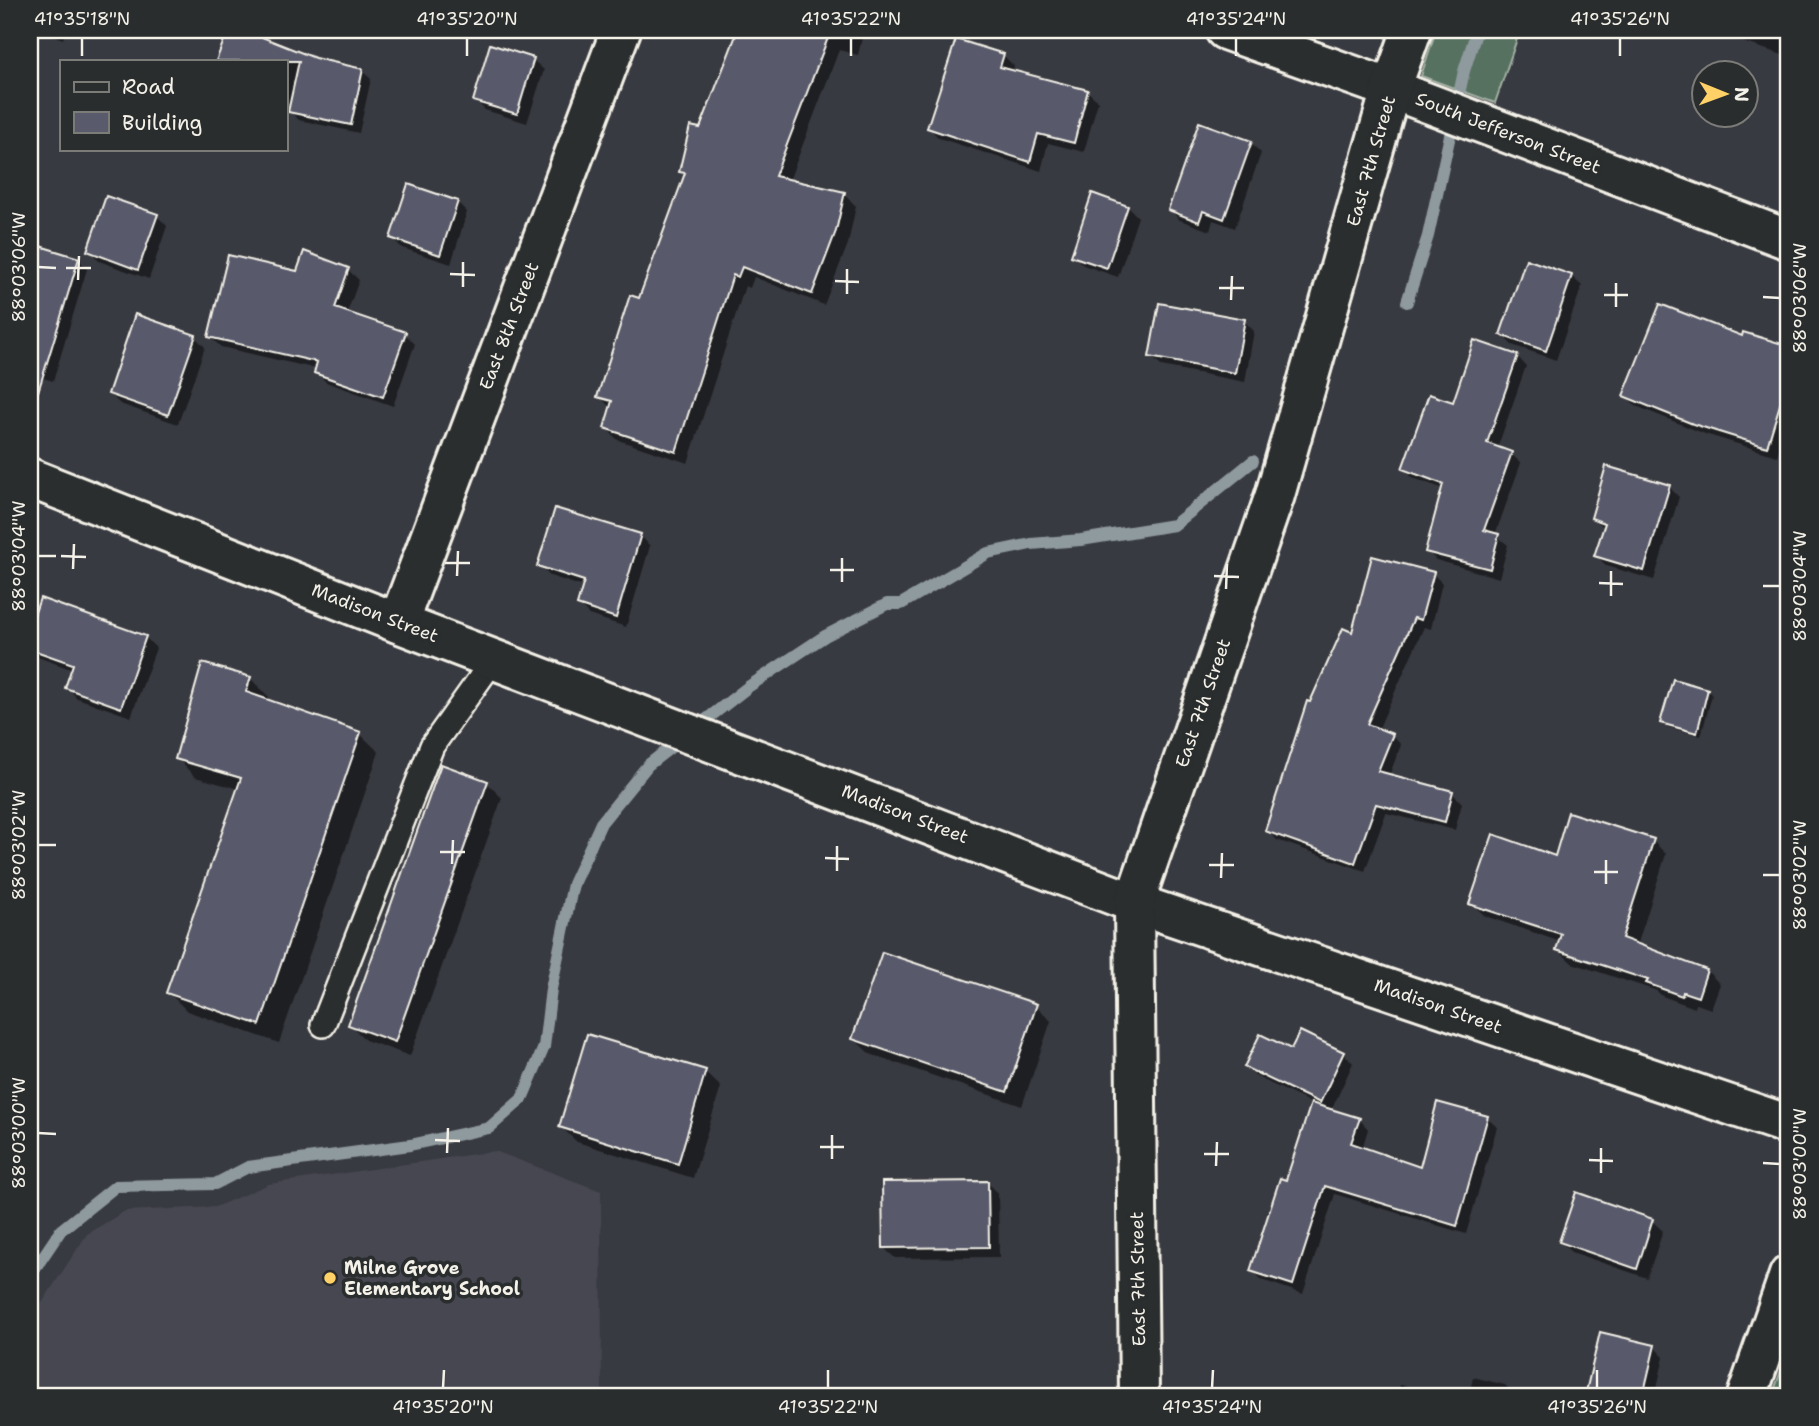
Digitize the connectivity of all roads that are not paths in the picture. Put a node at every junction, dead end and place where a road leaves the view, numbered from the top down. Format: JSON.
{"nodes":[{"id":1,"x":621,"y":30,"type":"edge"},
{"id":2,"x":1225,"y":30,"type":"edge"},
{"id":3,"x":1412,"y":30,"type":"edge"},
{"id":4,"x":1391,"y":89,"type":"junction"},
{"id":5,"x":1789,"y":240,"type":"edge"},
{"id":6,"x":30,"y":478,"type":"edge"},
{"id":7,"x":398,"y":622,"type":"junction"},
{"id":8,"x":494,"y":659,"type":"junction"},
{"id":9,"x":1134,"y":903,"type":"junction"},
{"id":10,"x":323,"y":1025,"type":"dead end"},
{"id":11,"x":1789,"y":1125,"type":"edge"},
{"id":12,"x":1789,"y":1275,"type":"edge"},
{"id":13,"x":1139,"y":1396,"type":"edge"},
{"id":14,"x":1747,"y":1396,"type":"edge"}],
"edges":[{"from":1,"to":7,"type":"street","name":"East 8th Street"},
{"from":2,"to":4,"type":"street","name":"South Jefferson Street"},
{"from":3,"to":4,"type":"street","name":"East 7th Street"},
{"from":4,"to":5,"type":"street","name":"South Jefferson Street"},
{"from":4,"to":9,"type":"street","name":"East 7th Street"},
{"from":6,"to":7,"type":"street","name":"Madison Street"},
{"from":7,"to":8,"type":"street","name":"Madison Street"},
{"from":8,"to":9,"type":"street","name":"Madison Street"},
{"from":8,"to":10,"type":"lane"},
{"from":9,"to":11,"type":"street","name":"Madison Street"},
{"from":9,"to":13,"type":"street","name":"East 7th Street"},
{"from":12,"to":14,"type":"street"}]}
